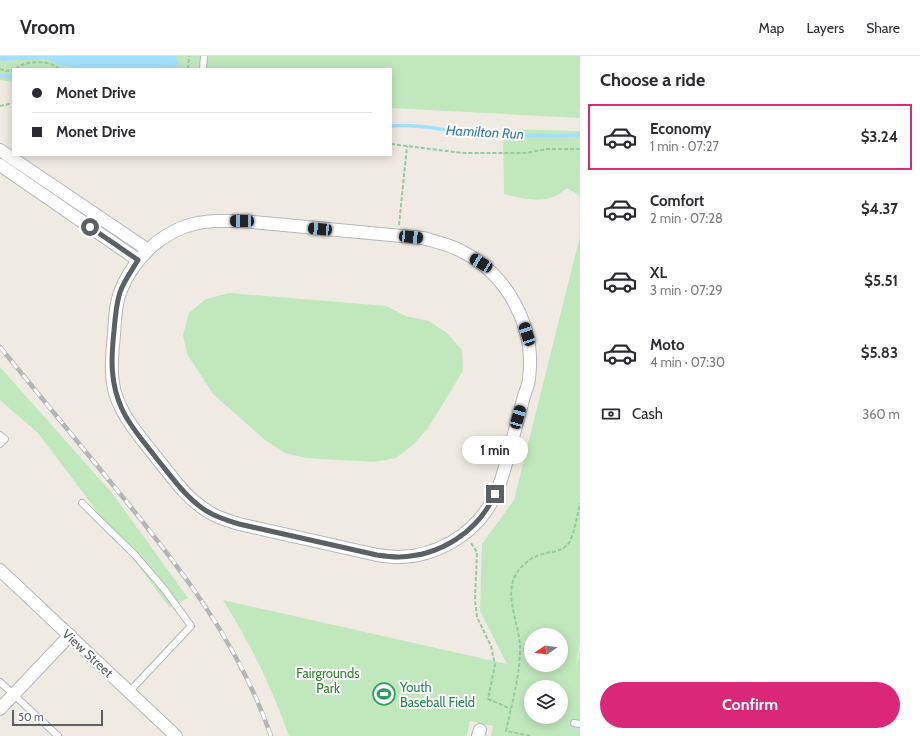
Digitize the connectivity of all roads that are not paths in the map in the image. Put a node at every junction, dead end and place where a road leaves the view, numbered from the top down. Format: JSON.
{"nodes":[{"id":1,"x":204,"y":56,"type":"edge"},
{"id":2,"x":203,"y":68,"type":"edge"},
{"id":3,"x":0,"y":150,"type":"edge"},
{"id":4,"x":0,"y":165,"type":"edge"},
{"id":5,"x":148,"y":250,"type":"junction"},
{"id":6,"x":138,"y":260,"type":"junction"},
{"id":7,"x":0,"y":435,"type":"edge"},
{"id":8,"x":0,"y":444,"type":"edge"},
{"id":9,"x":82,"y":503,"type":"dead end"},
{"id":10,"x":0,"y":570,"type":"edge"},
{"id":11,"x":70,"y":635,"type":"junction"},
{"id":12,"x":0,"y":682,"type":"edge"},
{"id":13,"x":129,"y":692,"type":"junction"},
{"id":14,"x":13,"y":694,"type":"junction"},
{"id":15,"x":0,"y":709,"type":"edge"},
{"id":16,"x":58,"y":736,"type":"edge"},
{"id":17,"x":176,"y":736,"type":"edge"}],
"edges":[{"from":1,"to":2,"type":"lane"},
{"from":3,"to":5,"type":"street"},
{"from":4,"to":6,"type":"street"},
{"from":5,"to":6,"type":"street"},
{"from":5,"to":6,"type":"street"},
{"from":7,"to":8,"type":"lane"},
{"from":9,"to":13,"type":"lane"},
{"from":10,"to":11,"type":"street","name":"View Street"},
{"from":11,"to":13,"type":"street","name":"View Street"},
{"from":11,"to":14,"type":"street"},
{"from":12,"to":14,"type":"lane"},
{"from":13,"to":17,"type":"street","name":"View Street"},
{"from":14,"to":15,"type":"street"},
{"from":14,"to":16,"type":"lane"}]}
